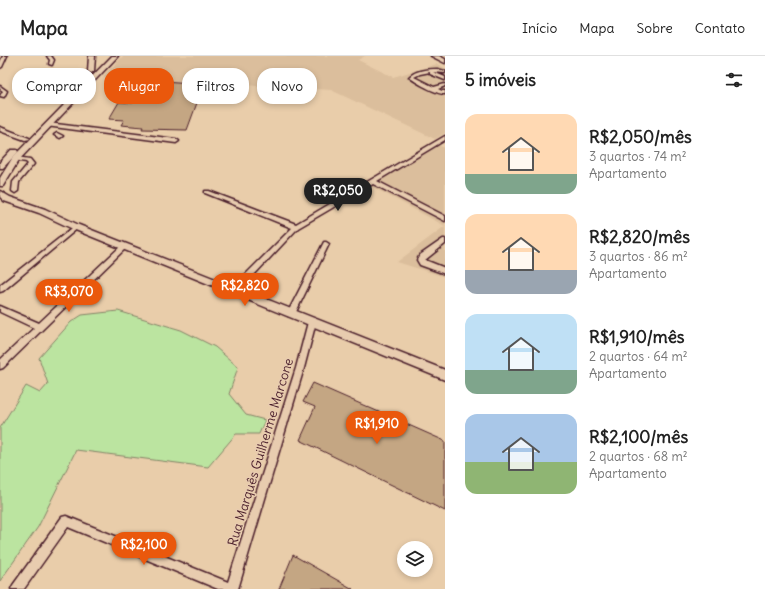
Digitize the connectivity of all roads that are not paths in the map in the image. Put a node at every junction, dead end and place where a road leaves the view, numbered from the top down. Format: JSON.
{"nodes":[{"id":1,"x":6,"y":56,"type":"edge"},
{"id":2,"x":49,"y":56,"type":"edge"},
{"id":3,"x":95,"y":56,"type":"edge"},
{"id":4,"x":106,"y":56,"type":"edge"},
{"id":5,"x":115,"y":56,"type":"edge"},
{"id":6,"x":434,"y":56,"type":"edge"},
{"id":7,"x":445,"y":61,"type":"edge"},
{"id":8,"x":1,"y":62,"type":"edge"},
{"id":9,"x":51,"y":64,"type":"dead end"},
{"id":10,"x":0,"y":67,"type":"edge"},
{"id":11,"x":92,"y":68,"type":"edge"},
{"id":12,"x":95,"y":68,"type":"edge"},
{"id":13,"x":430,"y":72,"type":"junction"},
{"id":14,"x":445,"y":72,"type":"edge"},
{"id":15,"x":445,"y":78,"type":"edge"},
{"id":16,"x":445,"y":85,"type":"edge"},
{"id":17,"x":0,"y":87,"type":"edge"},
{"id":18,"x":433,"y":89,"type":"junction"},
{"id":19,"x":445,"y":92,"type":"edge"},
{"id":20,"x":2,"y":96,"type":"dead end"},
{"id":21,"x":59,"y":104,"type":"edge"},
{"id":22,"x":48,"y":125,"type":"junction"},
{"id":23,"x":0,"y":129,"type":"edge"},
{"id":24,"x":26,"y":138,"type":"junction"},
{"id":25,"x":445,"y":138,"type":"edge"},
{"id":26,"x":176,"y":141,"type":"dead end"},
{"id":27,"x":16,"y":159,"type":"junction"},
{"id":28,"x":0,"y":166,"type":"edge"},
{"id":29,"x":372,"y":181,"type":"junction"},
{"id":30,"x":0,"y":184,"type":"edge"},
{"id":31,"x":14,"y":191,"type":"dead end"},
{"id":32,"x":207,"y":192,"type":"dead end"},
{"id":33,"x":0,"y":193,"type":"edge"},
{"id":34,"x":0,"y":202,"type":"edge"},
{"id":35,"x":55,"y":218,"type":"junction"},
{"id":36,"x":445,"y":218,"type":"edge"},
{"id":37,"x":296,"y":226,"type":"junction"},
{"id":38,"x":76,"y":227,"type":"junction"},
{"id":39,"x":445,"y":241,"type":"edge"},
{"id":40,"x":326,"y":244,"type":"dead end"},
{"id":41,"x":124,"y":247,"type":"junction"},
{"id":42,"x":445,"y":271,"type":"edge"},
{"id":43,"x":0,"y":289,"type":"edge"},
{"id":44,"x":234,"y":291,"type":"junction"},
{"id":45,"x":0,"y":309,"type":"edge"},
{"id":46,"x":291,"y":314,"type":"junction"},
{"id":47,"x":312,"y":322,"type":"junction"},
{"id":48,"x":40,"y":327,"type":"junction"},
{"id":49,"x":0,"y":365,"type":"edge"},
{"id":50,"x":445,"y":374,"type":"edge"},
{"id":51,"x":17,"y":589,"type":"edge"},
{"id":52,"x":232,"y":589,"type":"edge"}],
"edges":[{"from":1,"to":8,"type":"street"},
{"from":2,"to":9,"type":"street"},
{"from":3,"to":11,"type":"highway"},
{"from":4,"to":12,"type":"highway"},
{"from":5,"to":22,"type":"highway"},
{"from":6,"to":7,"type":"highway"},
{"from":8,"to":10,"type":"street"},
{"from":13,"to":14,"type":"street"},
{"from":13,"to":15,"type":"street"},
{"from":13,"to":18,"type":"street"},
{"from":16,"to":18,"type":"street"},
{"from":17,"to":20,"type":"street"},
{"from":18,"to":19,"type":"street"},
{"from":21,"to":24,"type":"highway"},
{"from":22,"to":26,"type":"street"},
{"from":22,"to":27,"type":"highway"},
{"from":23,"to":24,"type":"street"},
{"from":24,"to":28,"type":"highway"},
{"from":25,"to":29,"type":"street"},
{"from":27,"to":30,"type":"highway"},
{"from":27,"to":31,"type":"street"},
{"from":29,"to":36,"type":"street"},
{"from":29,"to":37,"type":"street"},
{"from":32,"to":37,"type":"street"},
{"from":33,"to":35,"type":"main road"},
{"from":34,"to":35,"type":"main road"},
{"from":35,"to":38,"type":"main road"},
{"from":37,"to":44,"type":"street"},
{"from":38,"to":41,"type":"main road"},
{"from":38,"to":43,"type":"street"},
{"from":39,"to":42,"type":"street"},
{"from":40,"to":46,"type":"street"},
{"from":41,"to":44,"type":"main road"},
{"from":41,"to":48,"type":"street"},
{"from":44,"to":46,"type":"main road"},
{"from":45,"to":48,"type":"street"},
{"from":46,"to":47,"type":"main road"},
{"from":47,"to":50,"type":"main road"},
{"from":47,"to":52,"type":"street","name":"Rua Marquês Guilherme Marcone"},
{"from":48,"to":49,"type":"street"},
{"from":51,"to":52,"type":"street"}]}
